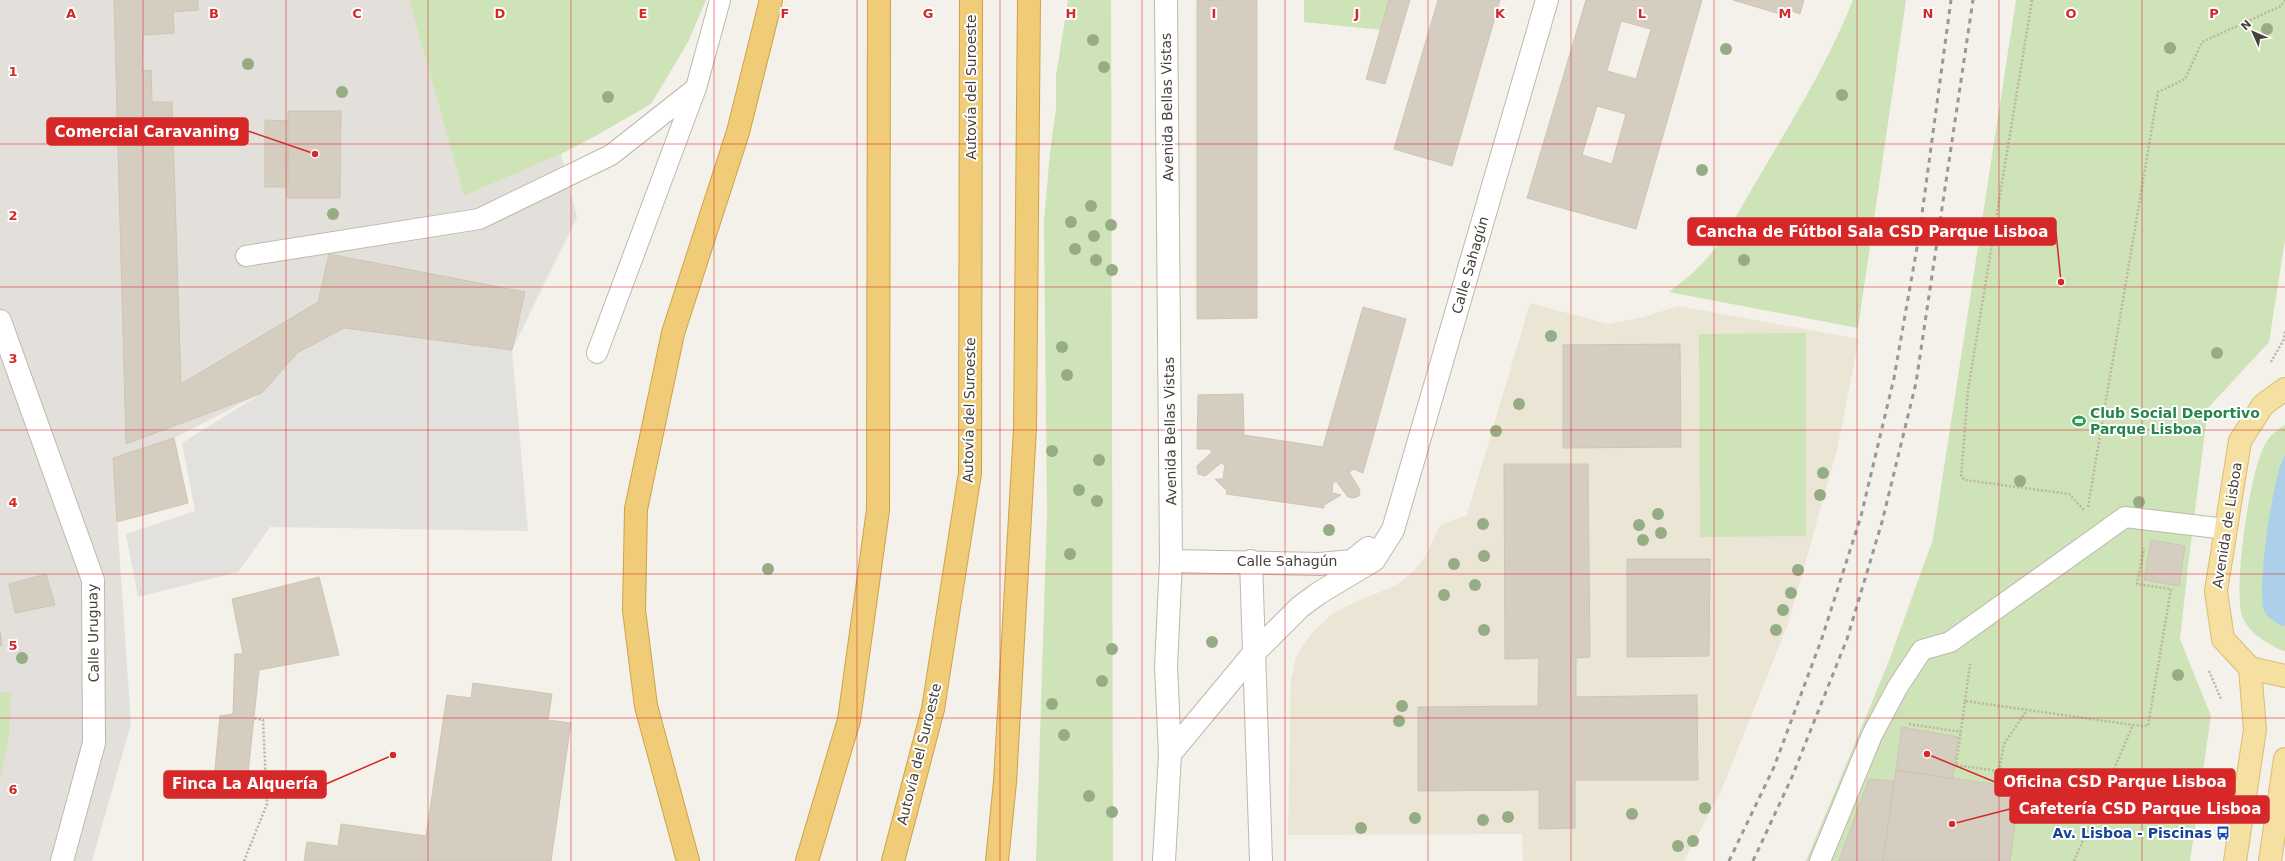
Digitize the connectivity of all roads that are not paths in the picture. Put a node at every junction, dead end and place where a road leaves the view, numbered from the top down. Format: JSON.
{"nodes":[{"id":1,"x":720,"y":0,"type":"edge"},
{"id":2,"x":771,"y":0,"type":"edge"},
{"id":3,"x":879,"y":0,"type":"edge"},
{"id":4,"x":972,"y":0,"type":"edge"},
{"id":5,"x":1029,"y":0,"type":"edge"},
{"id":6,"x":1166,"y":0,"type":"edge"},
{"id":7,"x":1547,"y":0,"type":"edge"},
{"id":8,"x":696,"y":88,"type":"junction"},
{"id":9,"x":246,"y":256,"type":"dead end"},
{"id":10,"x":0,"y":321,"type":"edge"},
{"id":11,"x":597,"y":353,"type":"dead end"},
{"id":12,"x":2285,"y":389,"type":"edge"},
{"id":13,"x":2226,"y":529,"type":"junction"},
{"id":14,"x":1393,"y":530,"type":"junction"},
{"id":15,"x":1171,"y":561,"type":"junction"},
{"id":16,"x":1251,"y":561,"type":"junction"},
{"id":17,"x":1253,"y":654,"type":"junction"},
{"id":18,"x":2250,"y":668,"type":"junction"},
{"id":19,"x":2285,"y":676,"type":"edge"},
{"id":20,"x":1170,"y":754,"type":"junction"},
{"id":21,"x":2285,"y":759,"type":"edge"},
{"id":22,"x":62,"y":861,"type":"edge"},
{"id":23,"x":688,"y":861,"type":"edge"},
{"id":24,"x":807,"y":861,"type":"edge"},
{"id":25,"x":893,"y":861,"type":"edge"},
{"id":26,"x":997,"y":861,"type":"edge"},
{"id":27,"x":1164,"y":861,"type":"edge"},
{"id":28,"x":1261,"y":861,"type":"edge"},
{"id":29,"x":1820,"y":861,"type":"edge"},
{"id":30,"x":2236,"y":861,"type":"edge"},
{"id":31,"x":2270,"y":861,"type":"edge"}],
"edges":[{"from":1,"to":8,"type":"lane"},
{"from":2,"to":23,"type":"highway"},
{"from":3,"to":24,"type":"highway"},
{"from":4,"to":25,"type":"highway","name":"Autovía del Suroeste"},
{"from":5,"to":26,"type":"highway"},
{"from":6,"to":15,"type":"street","name":"Avenida Bellas Vistas"},
{"from":7,"to":14,"type":"street","name":"Calle Sahagún"},
{"from":8,"to":9,"type":"lane"},
{"from":8,"to":11,"type":"lane"},
{"from":10,"to":22,"type":"street","name":"Calle Uruguay"},
{"from":12,"to":13,"type":"main road","name":"Avenida de Lisboa"},
{"from":13,"to":18,"type":"main road","name":"Avenida de Lisboa"},
{"from":13,"to":29,"type":"lane"},
{"from":14,"to":16,"type":"street","name":"Calle Sahagún"},
{"from":14,"to":17,"type":"street","name":"Calle Sahagún"},
{"from":15,"to":16,"type":"street","name":"Calle Sahagún"},
{"from":15,"to":20,"type":"street","name":"Avenida Bellas Vistas"},
{"from":16,"to":17,"type":"street"},
{"from":17,"to":20,"type":"street","name":"Calle Sahagún"},
{"from":17,"to":28,"type":"street"},
{"from":18,"to":19,"type":"main road"},
{"from":18,"to":30,"type":"main road"},
{"from":20,"to":27,"type":"street","name":"Avenida Bellas Vistas"},
{"from":21,"to":31,"type":"main road"}]}
